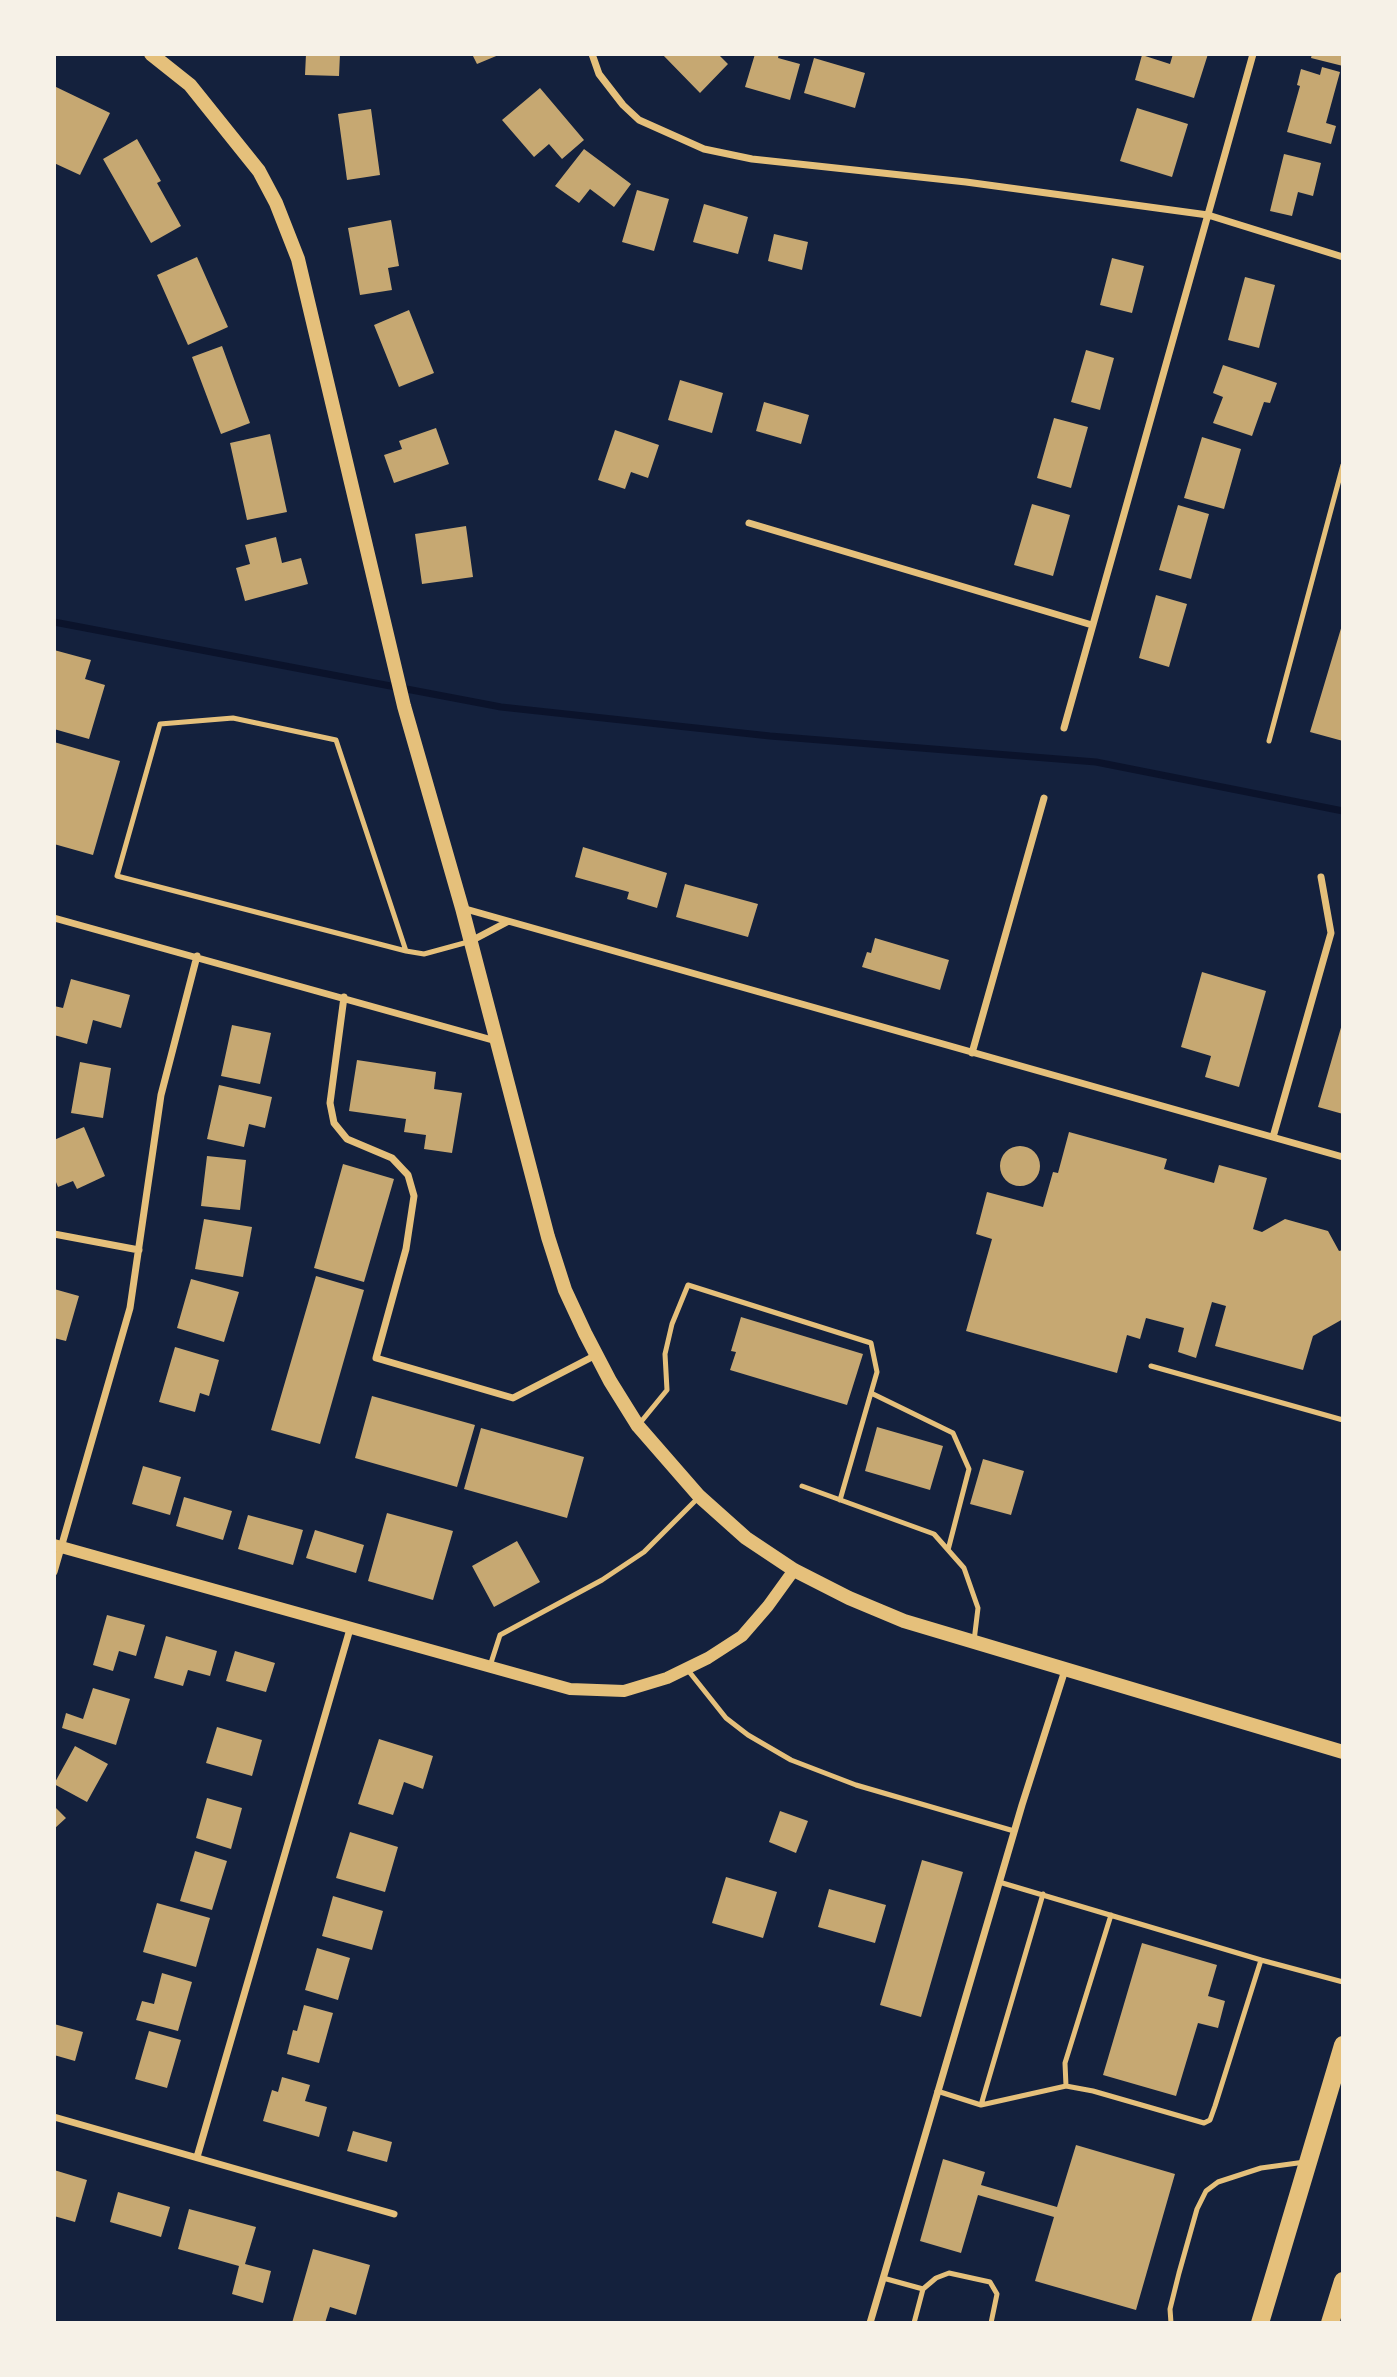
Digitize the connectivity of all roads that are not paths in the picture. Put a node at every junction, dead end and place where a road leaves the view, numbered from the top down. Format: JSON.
{"nodes":[{"id":1,"x":151,"y":54,"type":"edge"},
{"id":2,"x":592,"y":54,"type":"edge"},
{"id":3,"x":1253,"y":54,"type":"edge"},
{"id":4,"x":1208,"y":215,"type":"junction"},
{"id":5,"x":1343,"y":257,"type":"edge"},
{"id":6,"x":1343,"y":465,"type":"edge"},
{"id":7,"x":749,"y":523,"type":"dead end"},
{"id":8,"x":1093,"y":625,"type":"junction"},
{"id":9,"x":1064,"y":728,"type":"dead end"},
{"id":10,"x":1269,"y":741,"type":"dead end"},
{"id":11,"x":1044,"y":798,"type":"dead end"},
{"id":12,"x":1321,"y":877,"type":"dead end"},
{"id":13,"x":462,"y":908,"type":"junction"},
{"id":14,"x":54,"y":918,"type":"edge"},
{"id":15,"x":508,"y":922,"type":"junction"},
{"id":16,"x":471,"y":941,"type":"junction"},
{"id":17,"x":406,"y":951,"type":"junction"},
{"id":18,"x":197,"y":956,"type":"junction"},
{"id":19,"x":344,"y":998,"type":"junction"},
{"id":20,"x":497,"y":1041,"type":"junction"},
{"id":21,"x":972,"y":1053,"type":"junction"},
{"id":22,"x":1273,"y":1137,"type":"junction"},
{"id":23,"x":1343,"y":1157,"type":"edge"},
{"id":24,"x":54,"y":1234,"type":"edge"},
{"id":25,"x":139,"y":1250,"type":"junction"},
{"id":26,"x":596,"y":1355,"type":"junction"},
{"id":27,"x":1151,"y":1366,"type":"dead end"},
{"id":28,"x":871,"y":1393,"type":"junction"},
{"id":29,"x":1343,"y":1420,"type":"edge"},
{"id":30,"x":638,"y":1426,"type":"junction"},
{"id":31,"x":802,"y":1486,"type":"dead end"},
{"id":32,"x":699,"y":1496,"type":"junction"},
{"id":33,"x":840,"y":1500,"type":"junction"},
{"id":34,"x":58,"y":1546,"type":"edge"},
{"id":35,"x":948,"y":1550,"type":"junction"},
{"id":36,"x":794,"y":1570,"type":"junction"},
{"id":37,"x":54,"y":1572,"type":"edge"},
{"id":38,"x":350,"y":1629,"type":"junction"},
{"id":39,"x":974,"y":1642,"type":"junction"},
{"id":40,"x":489,"y":1667,"type":"junction"},
{"id":41,"x":1065,"y":1668,"type":"junction"},
{"id":42,"x":687,"y":1669,"type":"junction"},
{"id":43,"x":1343,"y":1752,"type":"edge"},
{"id":44,"x":1014,"y":1831,"type":"junction"},
{"id":45,"x":999,"y":1882,"type":"junction"},
{"id":46,"x":1043,"y":1894,"type":"junction"},
{"id":47,"x":1111,"y":1915,"type":"junction"},
{"id":48,"x":1261,"y":1959,"type":"junction"},
{"id":49,"x":1343,"y":1982,"type":"edge"},
{"id":50,"x":1343,"y":2045,"type":"edge"},
{"id":51,"x":1066,"y":2086,"type":"junction"},
{"id":52,"x":937,"y":2091,"type":"junction"},
{"id":53,"x":981,"y":2105,"type":"junction"},
{"id":54,"x":54,"y":2117,"type":"edge"},
{"id":55,"x":197,"y":2157,"type":"junction"},
{"id":56,"x":1308,"y":2162,"type":"junction"},
{"id":57,"x":394,"y":2214,"type":"dead end"},
{"id":58,"x":883,"y":2278,"type":"junction"},
{"id":59,"x":1343,"y":2281,"type":"edge"},
{"id":60,"x":923,"y":2289,"type":"junction"},
{"id":61,"x":870,"y":2323,"type":"edge"},
{"id":62,"x":914,"y":2323,"type":"edge"},
{"id":63,"x":991,"y":2323,"type":"edge"},
{"id":64,"x":1171,"y":2323,"type":"edge"},
{"id":65,"x":1260,"y":2323,"type":"edge"},
{"id":66,"x":1330,"y":2323,"type":"edge"}],
"edges":[{"from":1,"to":13,"type":"main road"},
{"from":2,"to":4,"type":"street"},
{"from":3,"to":4,"type":"street"},
{"from":4,"to":5,"type":"street"},
{"from":4,"to":8,"type":"street"},
{"from":6,"to":10,"type":"lane"},
{"from":7,"to":8,"type":"street"},
{"from":8,"to":9,"type":"street"},
{"from":11,"to":21,"type":"street"},
{"from":12,"to":22,"type":"street"},
{"from":13,"to":15,"type":"street"},
{"from":13,"to":16,"type":"main road"},
{"from":14,"to":18,"type":"street"},
{"from":15,"to":16,"type":"street"},
{"from":15,"to":21,"type":"street"},
{"from":16,"to":17,"type":"lane"},
{"from":16,"to":20,"type":"main road"},
{"from":17,"to":17,"type":"lane"},
{"from":18,"to":19,"type":"street"},
{"from":18,"to":25,"type":"street"},
{"from":19,"to":20,"type":"street"},
{"from":19,"to":26,"type":"street"},
{"from":20,"to":26,"type":"main road"},
{"from":21,"to":22,"type":"street"},
{"from":22,"to":23,"type":"street"},
{"from":24,"to":25,"type":"street"},
{"from":25,"to":34,"type":"street"},
{"from":26,"to":30,"type":"main road"},
{"from":27,"to":29,"type":"lane"},
{"from":28,"to":30,"type":"lane"},
{"from":28,"to":33,"type":"lane"},
{"from":28,"to":35,"type":"lane"},
{"from":30,"to":32,"type":"main road"},
{"from":31,"to":33,"type":"lane"},
{"from":32,"to":36,"type":"main road"},
{"from":32,"to":40,"type":"lane"},
{"from":33,"to":35,"type":"lane"},
{"from":34,"to":37,"type":"street"},
{"from":34,"to":38,"type":"street"},
{"from":35,"to":39,"type":"lane"},
{"from":36,"to":39,"type":"main road"},
{"from":36,"to":42,"type":"street"},
{"from":38,"to":40,"type":"street"},
{"from":38,"to":55,"type":"street"},
{"from":39,"to":41,"type":"main road"},
{"from":40,"to":42,"type":"street"},
{"from":41,"to":43,"type":"main road"},
{"from":41,"to":44,"type":"street"},
{"from":42,"to":44,"type":"lane"},
{"from":44,"to":45,"type":"street"},
{"from":45,"to":46,"type":"lane"},
{"from":45,"to":52,"type":"street"},
{"from":46,"to":47,"type":"lane"},
{"from":46,"to":53,"type":"lane"},
{"from":47,"to":48,"type":"lane"},
{"from":47,"to":51,"type":"lane"},
{"from":48,"to":49,"type":"lane"},
{"from":48,"to":51,"type":"lane"},
{"from":50,"to":56,"type":"main road"},
{"from":51,"to":53,"type":"lane"},
{"from":52,"to":53,"type":"lane"},
{"from":52,"to":58,"type":"street"},
{"from":54,"to":55,"type":"street"},
{"from":55,"to":57,"type":"street"},
{"from":56,"to":64,"type":"lane"},
{"from":56,"to":65,"type":"main road"},
{"from":58,"to":60,"type":"lane"},
{"from":58,"to":61,"type":"street"},
{"from":59,"to":66,"type":"main road"},
{"from":60,"to":62,"type":"lane"},
{"from":60,"to":63,"type":"lane"}]}
